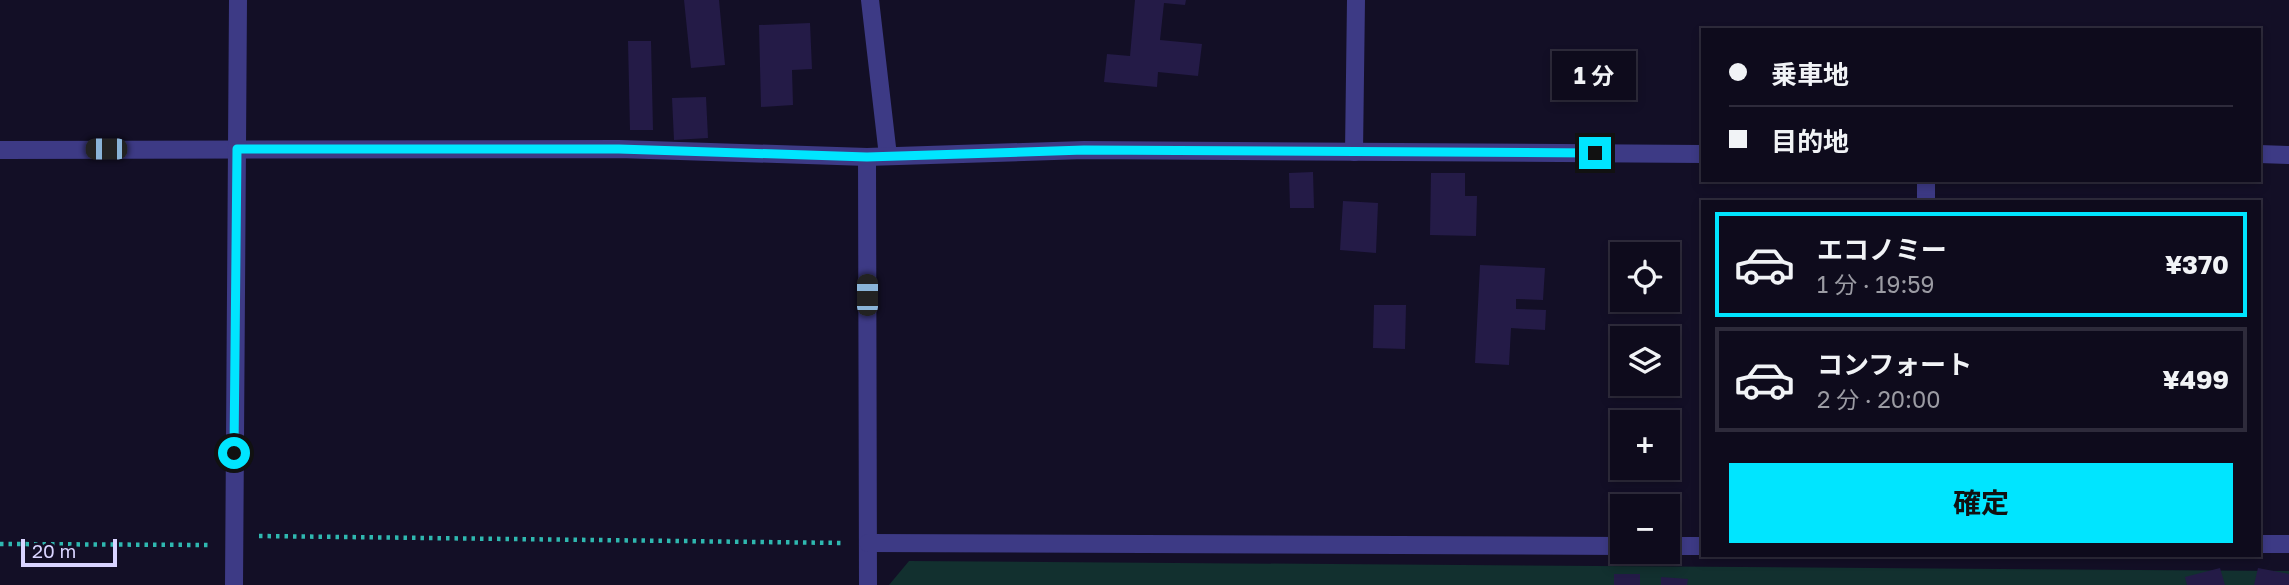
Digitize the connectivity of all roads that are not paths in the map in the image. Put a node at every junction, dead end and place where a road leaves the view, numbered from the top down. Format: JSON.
{"nodes":[{"id":1,"x":238,"y":0,"type":"edge"},
{"id":2,"x":870,"y":0,"type":"edge"},
{"id":3,"x":1356,"y":0,"type":"edge"},
{"id":4,"x":237,"y":149,"type":"junction"},
{"id":5,"x":0,"y":150,"type":"edge"},
{"id":6,"x":1354,"y":152,"type":"junction"},
{"id":7,"x":1701,"y":154,"type":"edge"},
{"id":8,"x":2261,"y":155,"type":"edge"},
{"id":9,"x":2289,"y":155,"type":"edge"},
{"id":10,"x":888,"y":156,"type":"junction"},
{"id":11,"x":867,"y":157,"type":"junction"},
{"id":12,"x":1926,"y":182,"type":"edge"},
{"id":13,"x":1926,"y":200,"type":"edge"},
{"id":14,"x":868,"y":543,"type":"junction"},
{"id":15,"x":2261,"y":544,"type":"edge"},
{"id":16,"x":2289,"y":544,"type":"edge"},
{"id":17,"x":1610,"y":546,"type":"edge"},
{"id":18,"x":1680,"y":546,"type":"edge"},
{"id":19,"x":1701,"y":546,"type":"edge"},
{"id":20,"x":234,"y":585,"type":"edge"},
{"id":21,"x":868,"y":585,"type":"edge"}],
"edges":[{"from":1,"to":4,"type":"street"},
{"from":2,"to":10,"type":"street"},
{"from":3,"to":6,"type":"street"},
{"from":4,"to":5,"type":"street"},
{"from":4,"to":11,"type":"street"},
{"from":4,"to":20,"type":"street"},
{"from":6,"to":7,"type":"street"},
{"from":6,"to":10,"type":"street"},
{"from":8,"to":9,"type":"street"},
{"from":10,"to":11,"type":"street"},
{"from":11,"to":14,"type":"street"},
{"from":12,"to":13,"type":"street"},
{"from":14,"to":17,"type":"street"},
{"from":14,"to":21,"type":"street"},
{"from":15,"to":16,"type":"street"},
{"from":18,"to":19,"type":"street"}]}
